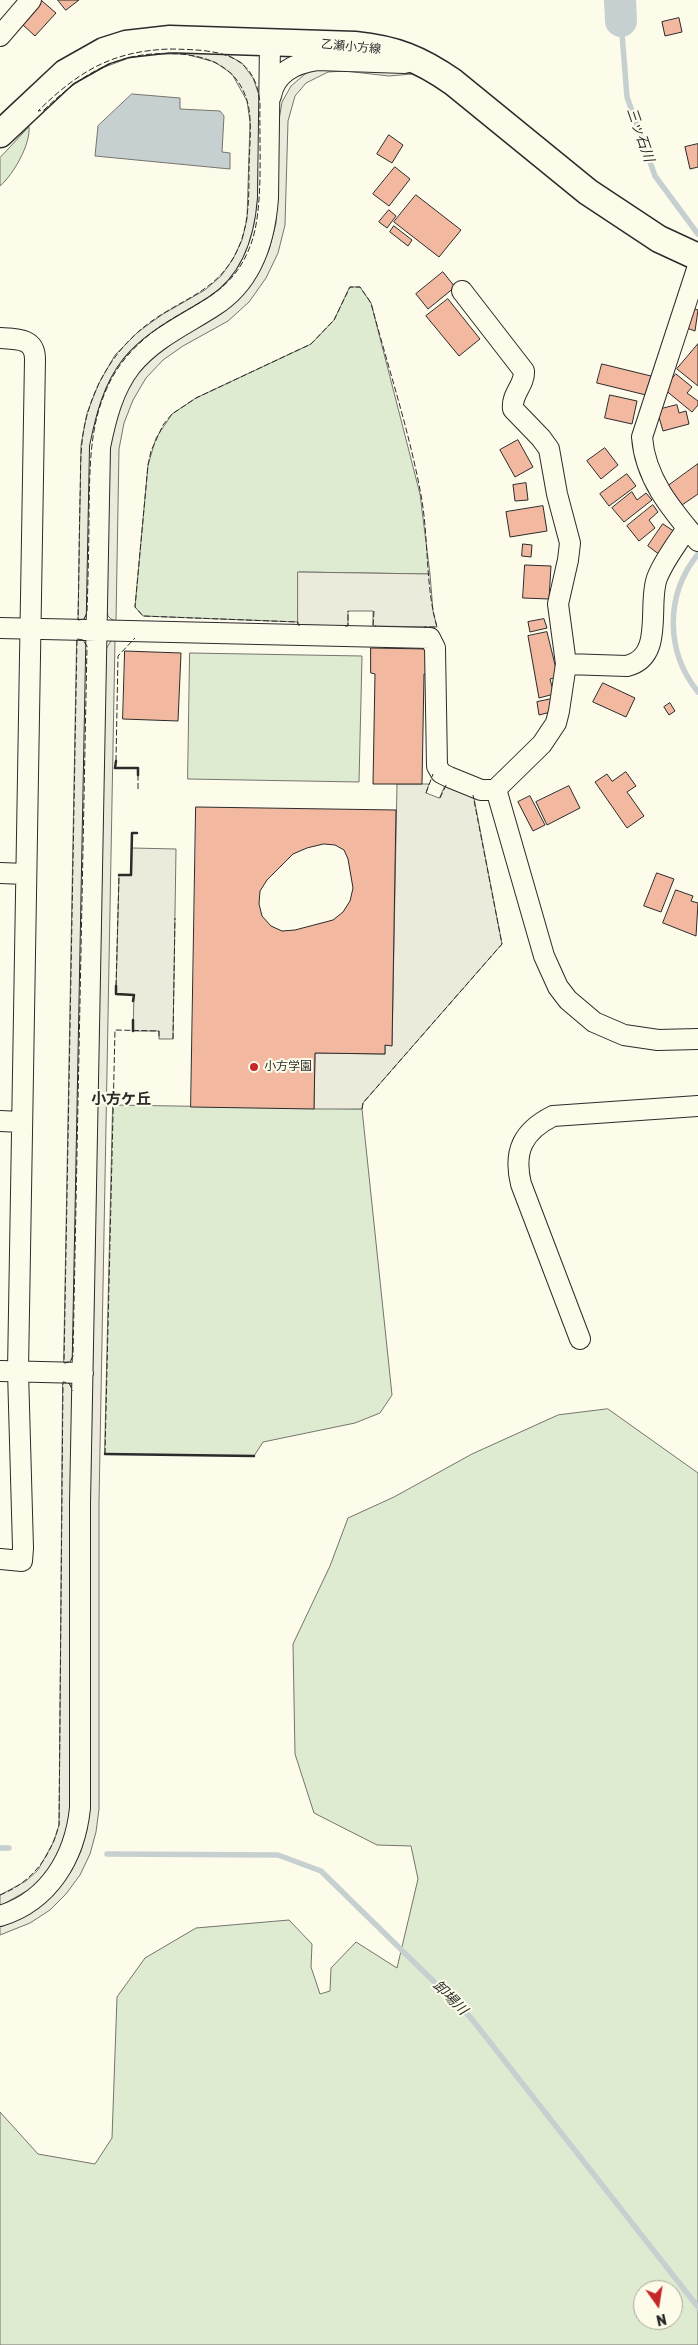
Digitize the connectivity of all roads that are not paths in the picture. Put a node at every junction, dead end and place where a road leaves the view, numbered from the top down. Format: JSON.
{"nodes":[{"id":1,"x":31,"y":0,"type":"edge"},
{"id":2,"x":0,"y":36,"type":"edge"},
{"id":3,"x":270,"y":42,"type":"junction"},
{"id":4,"x":452,"y":82,"type":"junction"},
{"id":5,"x":269,"y":106,"type":"junction"},
{"id":6,"x":0,"y":134,"type":"edge"},
{"id":7,"x":698,"y":257,"type":"edge"},
{"id":8,"x":698,"y":266,"type":"edge"},
{"id":9,"x":462,"y":291,"type":"dead end"},
{"id":10,"x":0,"y":338,"type":"edge"},
{"id":11,"x":692,"y":534,"type":"edge"},
{"id":12,"x":0,"y":628,"type":"edge"},
{"id":13,"x":30,"y":628,"type":"junction"},
{"id":14,"x":96,"y":630,"type":"junction"},
{"id":15,"x":566,"y":664,"type":"junction"},
{"id":16,"x":496,"y":789,"type":"junction"},
{"id":17,"x":0,"y":873,"type":"edge"},
{"id":18,"x":26,"y":874,"type":"junction"},
{"id":19,"x":698,"y":1039,"type":"edge"},
{"id":20,"x":698,"y":1106,"type":"edge"},
{"id":21,"x":0,"y":1121,"type":"edge"},
{"id":22,"x":21,"y":1122,"type":"junction"},
{"id":23,"x":580,"y":1340,"type":"dead end"},
{"id":24,"x":9,"y":1371,"type":"edge"},
{"id":25,"x":82,"y":1373,"type":"junction"},
{"id":26,"x":9,"y":1458,"type":"edge"},
{"id":27,"x":0,"y":1559,"type":"edge"},
{"id":28,"x":0,"y":1916,"type":"edge"}],
"edges":[{"from":1,"to":2,"type":"street"},
{"from":3,"to":4,"type":"main road","name":"乙瀬小方線"},
{"from":3,"to":5,"type":"street"},
{"from":3,"to":6,"type":"main road","name":"乙瀬小方線"},
{"from":4,"to":5,"type":"street"},
{"from":4,"to":7,"type":"main road","name":"乙瀬小方線"},
{"from":5,"to":14,"type":"street"},
{"from":8,"to":11,"type":"street"},
{"from":9,"to":15,"type":"street"},
{"from":10,"to":13,"type":"street"},
{"from":11,"to":15,"type":"street"},
{"from":12,"to":13,"type":"street"},
{"from":13,"to":14,"type":"street"},
{"from":13,"to":18,"type":"street"},
{"from":14,"to":16,"type":"street"},
{"from":14,"to":25,"type":"street"},
{"from":15,"to":16,"type":"street"},
{"from":16,"to":19,"type":"street"},
{"from":17,"to":18,"type":"street"},
{"from":18,"to":22,"type":"street"},
{"from":20,"to":23,"type":"street"},
{"from":21,"to":22,"type":"street"},
{"from":22,"to":24,"type":"street"},
{"from":24,"to":25,"type":"street"},
{"from":24,"to":26,"type":"street"},
{"from":25,"to":28,"type":"street"},
{"from":26,"to":27,"type":"street"}]}
